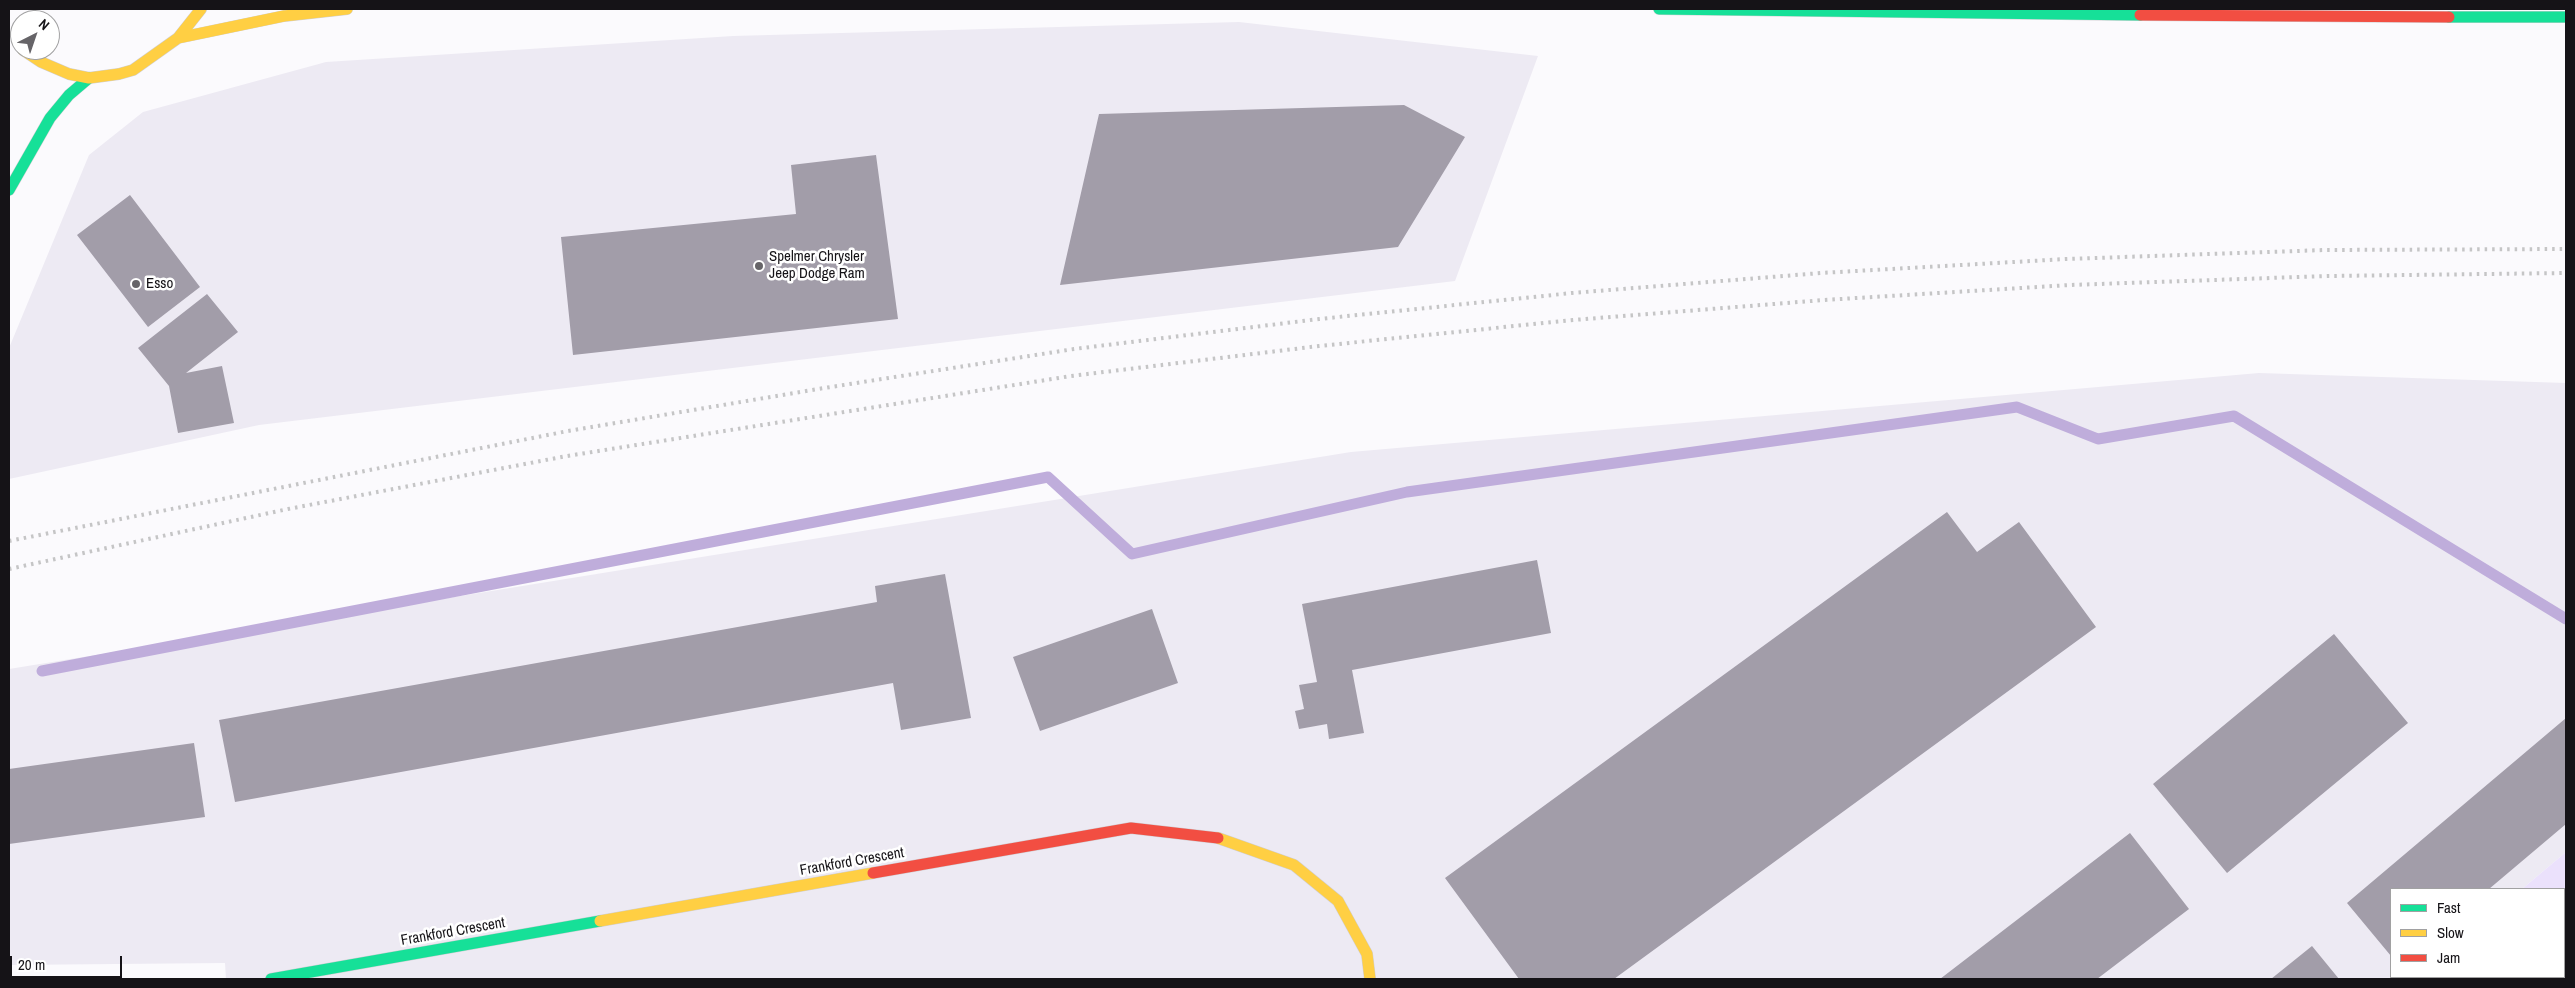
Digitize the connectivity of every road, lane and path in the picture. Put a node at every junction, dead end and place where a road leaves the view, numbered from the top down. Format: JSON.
{"nodes":[{"id":1,"x":201,"y":9,"type":"edge"},
{"id":2,"x":347,"y":9,"type":"edge"},
{"id":3,"x":1659,"y":9,"type":"edge"},
{"id":4,"x":2566,"y":17,"type":"edge"},
{"id":5,"x":178,"y":38,"type":"junction"},
{"id":6,"x":42,"y":60,"type":"edge"},
{"id":7,"x":88,"y":78,"type":"junction"},
{"id":8,"x":9,"y":190,"type":"edge"},
{"id":9,"x":271,"y":979,"type":"edge"},
{"id":10,"x":1370,"y":979,"type":"edge"}],
"edges":[{"from":1,"to":5,"type":"main road"},
{"from":2,"to":5,"type":"main road"},
{"from":3,"to":4,"type":"main road"},
{"from":5,"to":7,"type":"main road"},
{"from":6,"to":7,"type":"main road"},
{"from":7,"to":8,"type":"main road"},
{"from":9,"to":10,"type":"main road","name":"Frankford Crescent"}]}
